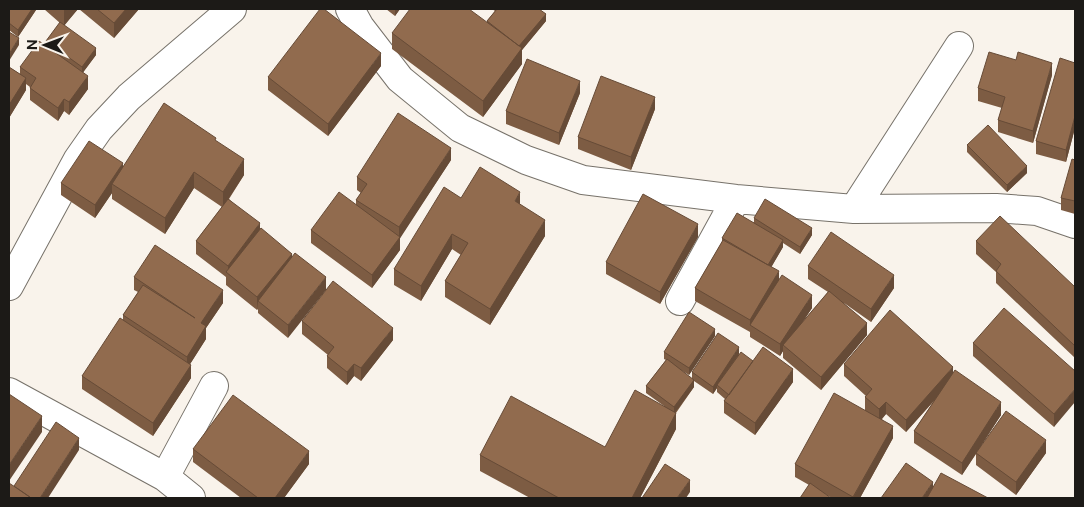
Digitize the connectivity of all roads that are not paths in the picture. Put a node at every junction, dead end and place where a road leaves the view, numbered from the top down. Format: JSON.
{"nodes":[{"id":1,"x":232,"y":9,"type":"edge"},
{"id":2,"x":350,"y":9,"type":"edge"},
{"id":3,"x":959,"y":46,"type":"dead end"},
{"id":4,"x":736,"y":199,"type":"junction"},
{"id":5,"x":854,"y":209,"type":"junction"},
{"id":6,"x":1075,"y":224,"type":"edge"},
{"id":7,"x":9,"y":286,"type":"edge"},
{"id":8,"x":680,"y":301,"type":"dead end"},
{"id":9,"x":214,"y":386,"type":"dead end"},
{"id":10,"x":9,"y":392,"type":"edge"},
{"id":11,"x":166,"y":477,"type":"junction"},
{"id":12,"x":191,"y":498,"type":"edge"}],
"edges":[{"from":1,"to":7,"type":"street"},
{"from":2,"to":4,"type":"street"},
{"from":3,"to":5,"type":"street"},
{"from":4,"to":5,"type":"street"},
{"from":4,"to":8,"type":"street"},
{"from":5,"to":6,"type":"street"},
{"from":9,"to":11,"type":"street"},
{"from":10,"to":11,"type":"street"},
{"from":11,"to":12,"type":"street"}]}
